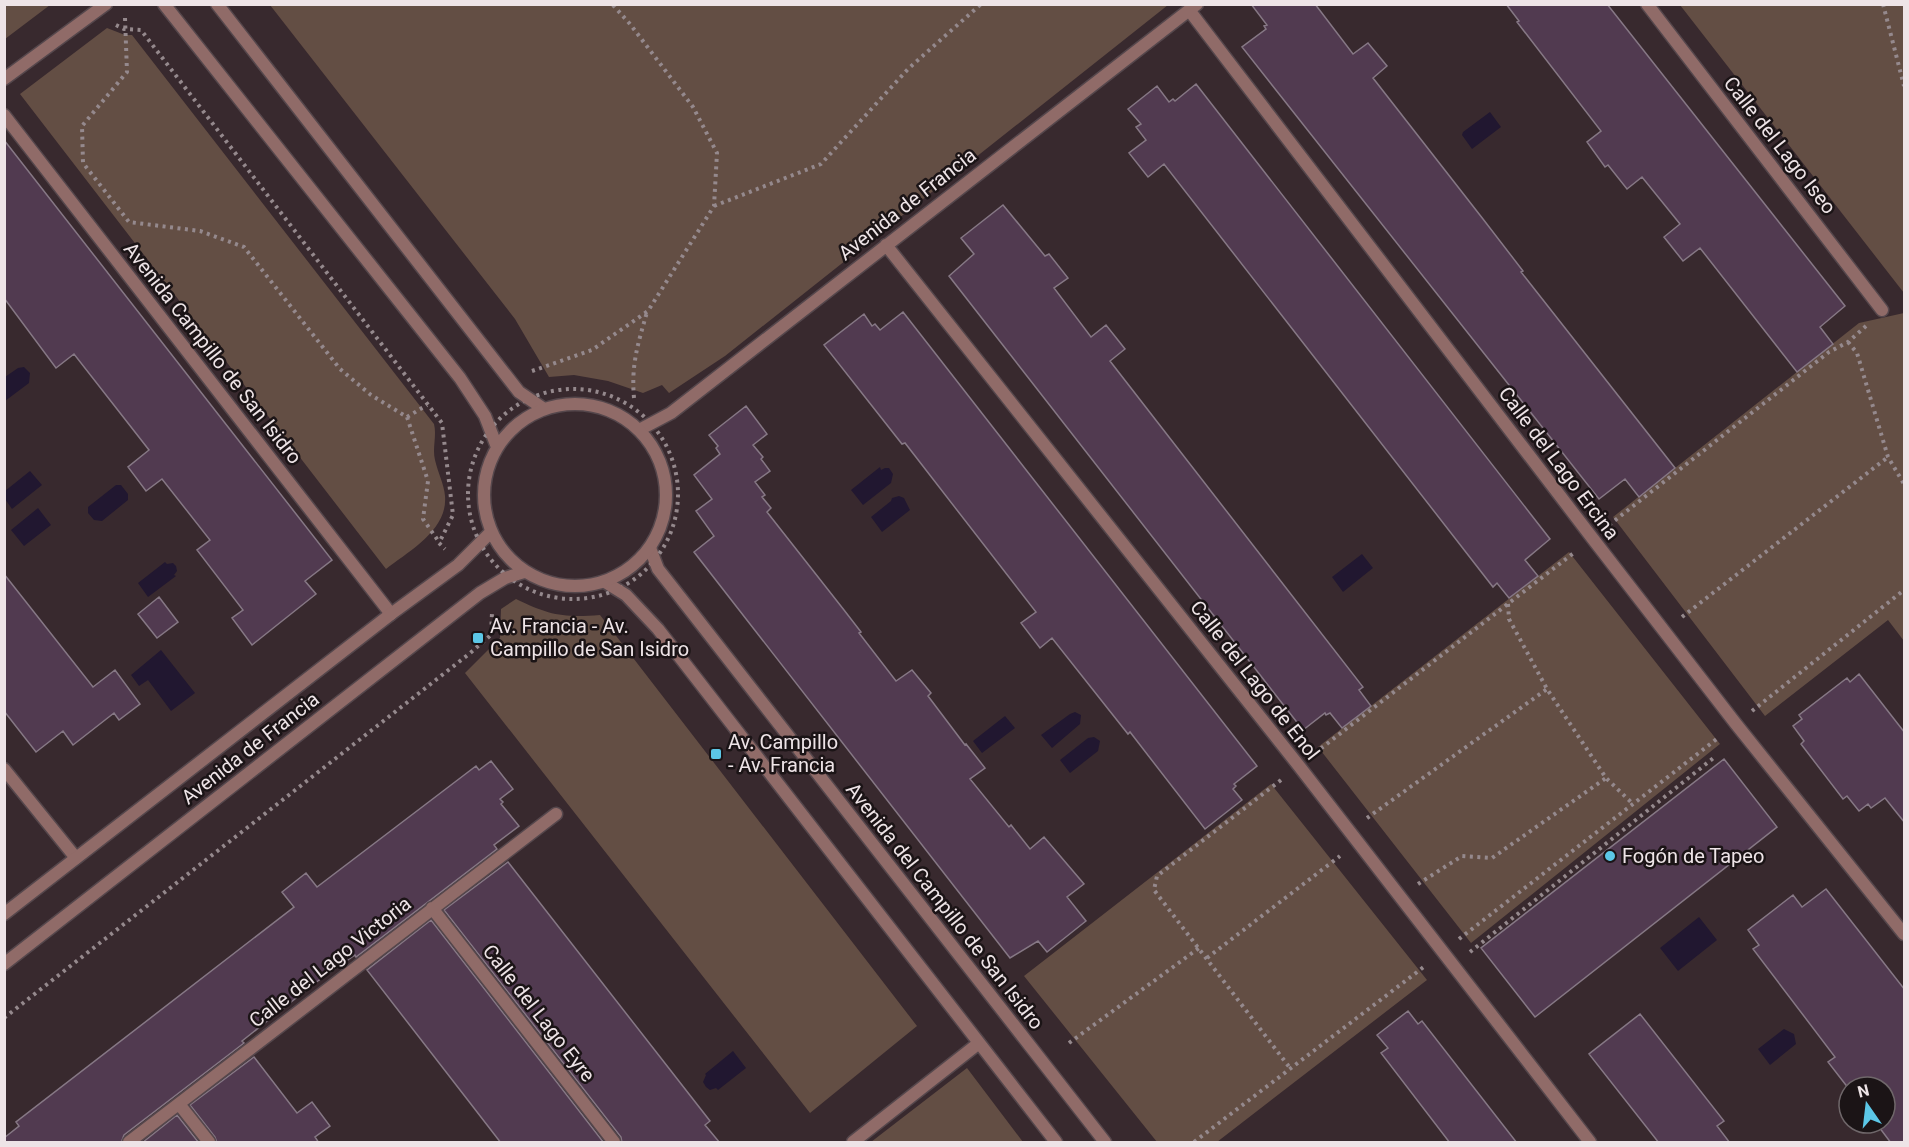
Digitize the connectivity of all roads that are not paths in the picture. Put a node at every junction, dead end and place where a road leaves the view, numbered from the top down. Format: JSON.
{"nodes":[{"id":1,"x":164,"y":4,"type":"edge"},
{"id":2,"x":217,"y":4,"type":"edge"},
{"id":3,"x":1647,"y":4,"type":"edge"},
{"id":4,"x":103,"y":7,"type":"edge"},
{"id":5,"x":1193,"y":8,"type":"edge"},
{"id":6,"x":4,"y":79,"type":"edge"},
{"id":7,"x":4,"y":115,"type":"edge"},
{"id":8,"x":886,"y":245,"type":"junction"},
{"id":9,"x":1882,"y":310,"type":"road end"},
{"id":10,"x":544,"y":409,"type":"junction"},
{"id":11,"x":639,"y":430,"type":"junction"},
{"id":12,"x":497,"y":447,"type":"junction"},
{"id":13,"x":491,"y":532,"type":"junction"},
{"id":14,"x":650,"y":548,"type":"junction"},
{"id":15,"x":524,"y":572,"type":"junction"},
{"id":16,"x":605,"y":582,"type":"junction"},
{"id":17,"x":391,"y":615,"type":"junction"},
{"id":18,"x":4,"y":769,"type":"edge"},
{"id":19,"x":556,"y":814,"type":"dead end"},
{"id":20,"x":76,"y":858,"type":"junction"},
{"id":21,"x":432,"y":908,"type":"junction"},
{"id":22,"x":4,"y":914,"type":"edge"},
{"id":23,"x":1905,"y":934,"type":"edge"},
{"id":24,"x":4,"y":964,"type":"edge"},
{"id":25,"x":979,"y":1043,"type":"junction"},
{"id":26,"x":179,"y":1104,"type":"junction"},
{"id":27,"x":129,"y":1143,"type":"edge"},
{"id":28,"x":209,"y":1143,"type":"edge"},
{"id":29,"x":614,"y":1143,"type":"edge"},
{"id":30,"x":853,"y":1143,"type":"edge"},
{"id":31,"x":1056,"y":1143,"type":"edge"},
{"id":32,"x":1105,"y":1143,"type":"edge"},
{"id":33,"x":1590,"y":1143,"type":"edge"}],
"edges":[{"from":1,"to":12,"type":"street"},
{"from":2,"to":10,"type":"street"},
{"from":3,"to":9,"type":"street","name":"Calle del Lago Iseo"},
{"from":4,"to":6,"type":"street"},
{"from":5,"to":8,"type":"street","name":"Avenida de Francia"},
{"from":5,"to":23,"type":"street","name":"Calle del Lago Ercina"},
{"from":7,"to":17,"type":"street","name":"Avenida Campillo de San Isidro"},
{"from":8,"to":11,"type":"street","name":"Avenida de Francia"},
{"from":8,"to":33,"type":"street","name":"Calle del Lago de Enol"},
{"from":10,"to":11,"type":"street"},
{"from":10,"to":12,"type":"street"},
{"from":11,"to":14,"type":"street"},
{"from":12,"to":13,"type":"street"},
{"from":13,"to":15,"type":"street"},
{"from":13,"to":17,"type":"street","name":"Avenida de Francia"},
{"from":14,"to":16,"type":"street"},
{"from":14,"to":32,"type":"street","name":"Avenida del Campillo de San Isidro"},
{"from":15,"to":16,"type":"street"},
{"from":15,"to":24,"type":"street","name":"Avenida de Francia"},
{"from":16,"to":25,"type":"street"},
{"from":17,"to":20,"type":"street","name":"Avenida de Francia"},
{"from":18,"to":20,"type":"street"},
{"from":19,"to":21,"type":"street","name":"Calle del Lago Victoria"},
{"from":20,"to":22,"type":"street","name":"Avenida de Francia"},
{"from":21,"to":26,"type":"street","name":"Calle del Lago Victoria"},
{"from":21,"to":29,"type":"street","name":"Calle del Lago Eyre"},
{"from":25,"to":30,"type":"street"},
{"from":25,"to":31,"type":"street"},
{"from":26,"to":27,"type":"street","name":"Calle del Lago Victoria"},
{"from":26,"to":28,"type":"street"}]}
